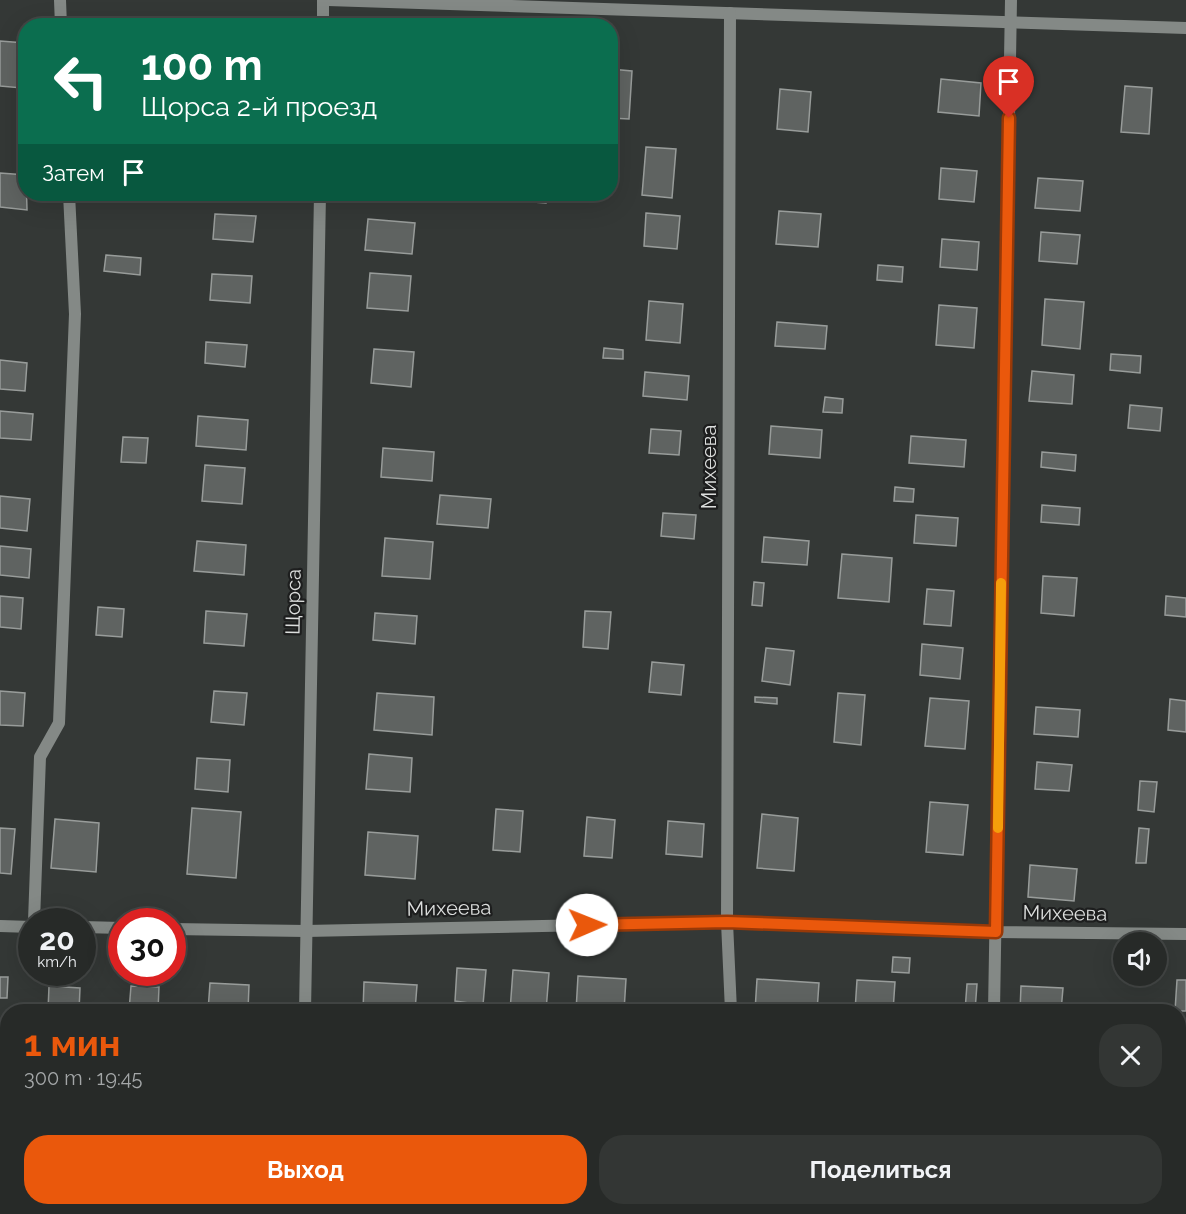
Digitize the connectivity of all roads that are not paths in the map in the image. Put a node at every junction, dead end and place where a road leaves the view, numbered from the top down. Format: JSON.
{"nodes":[{"id":1,"x":60,"y":0,"type":"edge"},
{"id":2,"x":323,"y":0,"type":"edge"},
{"id":3,"x":328,"y":0,"type":"edge"},
{"id":4,"x":1011,"y":0,"type":"edge"},
{"id":5,"x":730,"y":13,"type":"junction"},
{"id":6,"x":61,"y":18,"type":"edge"},
{"id":7,"x":323,"y":18,"type":"edge"},
{"id":8,"x":1010,"y":22,"type":"junction"},
{"id":9,"x":1186,"y":28,"type":"edge"},
{"id":10,"x":69,"y":201,"type":"edge"},
{"id":11,"x":320,"y":201,"type":"edge"},
{"id":12,"x":34,"y":908,"type":"edge"},
{"id":13,"x":727,"y":922,"type":"junction"},
{"id":14,"x":0,"y":926,"type":"edge"},
{"id":15,"x":18,"y":927,"type":"edge"},
{"id":16,"x":186,"y":929,"type":"edge"},
{"id":17,"x":306,"y":931,"type":"junction"},
{"id":18,"x":996,"y":932,"type":"junction"},
{"id":19,"x":1186,"y":934,"type":"edge"},
{"id":20,"x":305,"y":1004,"type":"edge"},
{"id":21,"x":730,"y":1004,"type":"edge"},
{"id":22,"x":994,"y":1004,"type":"edge"}],
"edges":[{"from":1,"to":6,"type":"street"},
{"from":2,"to":7,"type":"street"},
{"from":3,"to":5,"type":"street"},
{"from":4,"to":8,"type":"street"},
{"from":5,"to":8,"type":"street"},
{"from":5,"to":13,"type":"street","name":"Михеева"},
{"from":8,"to":9,"type":"street"},
{"from":8,"to":18,"type":"street"},
{"from":10,"to":12,"type":"street"},
{"from":11,"to":17,"type":"street","name":"Щорса"},
{"from":13,"to":17,"type":"street","name":"Михеева"},
{"from":13,"to":18,"type":"street","name":"Михеева"},
{"from":13,"to":21,"type":"street"},
{"from":14,"to":15,"type":"street"},
{"from":16,"to":17,"type":"street","name":"Михеева"},
{"from":17,"to":20,"type":"street","name":"Щорса"},
{"from":18,"to":19,"type":"street","name":"Михеева"},
{"from":18,"to":22,"type":"street"}]}
